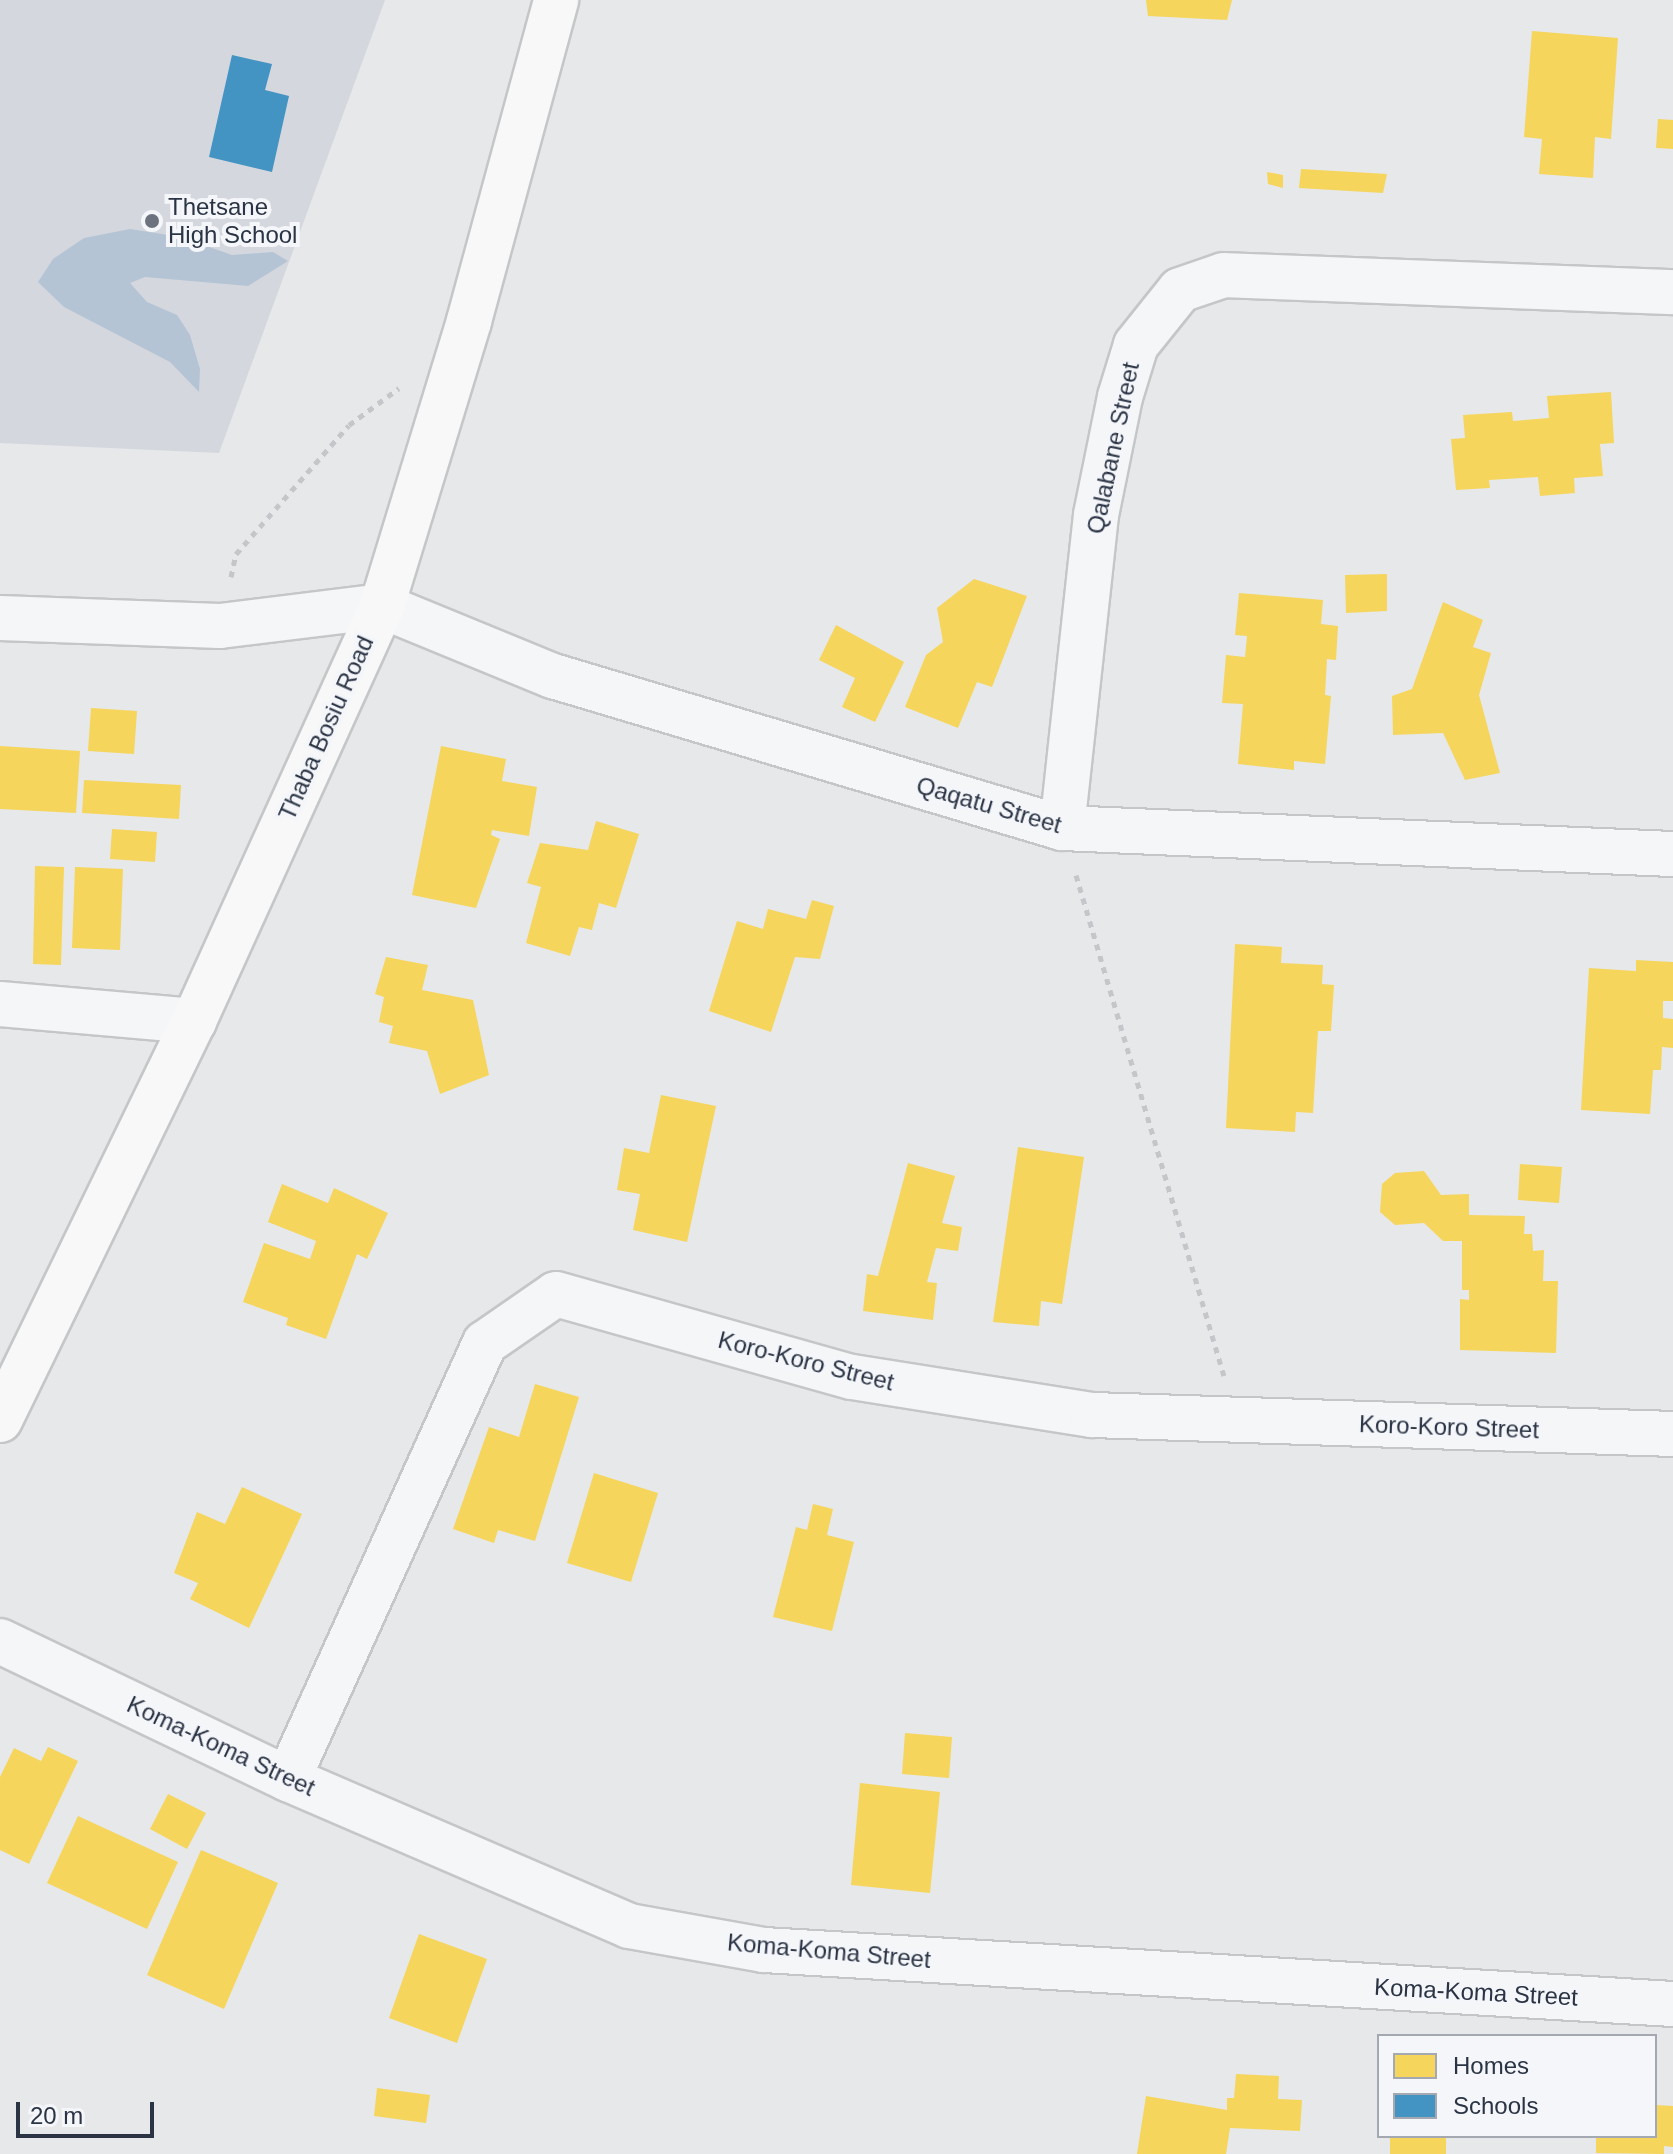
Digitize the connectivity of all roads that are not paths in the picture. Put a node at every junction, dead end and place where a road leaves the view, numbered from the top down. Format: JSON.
{"nodes":[{"id":1,"x":556,"y":0,"type":"edge"},
{"id":2,"x":1673,"y":292,"type":"edge"},
{"id":3,"x":382,"y":606,"type":"junction"},
{"id":4,"x":0,"y":618,"type":"edge"},
{"id":5,"x":1062,"y":828,"type":"junction"},
{"id":6,"x":1673,"y":854,"type":"edge"},
{"id":7,"x":0,"y":1004,"type":"edge"},
{"id":8,"x":194,"y":1021,"type":"junction"},
{"id":9,"x":0,"y":1420,"type":"edge"},
{"id":10,"x":1673,"y":1434,"type":"edge"},
{"id":11,"x":0,"y":1641,"type":"edge"},
{"id":12,"x":288,"y":1779,"type":"junction"},
{"id":13,"x":1673,"y":2004,"type":"edge"}],
"edges":[{"from":1,"to":3,"type":"street","name":"Thaba Bosiu Road"},
{"from":2,"to":5,"type":"street","name":"Qalabane Street"},
{"from":3,"to":4,"type":"street"},
{"from":3,"to":5,"type":"street","name":"Qaqatu Street"},
{"from":3,"to":8,"type":"street","name":"Thaba Bosiu Road"},
{"from":5,"to":6,"type":"street","name":"Qaqatu Street"},
{"from":7,"to":8,"type":"street"},
{"from":8,"to":9,"type":"street","name":"Thaba Bosiu Road"},
{"from":10,"to":12,"type":"street","name":"Koro-Koro Street"},
{"from":11,"to":12,"type":"street","name":"Koma-Koma Street"},
{"from":12,"to":13,"type":"street","name":"Koma-Koma Street"}]}
